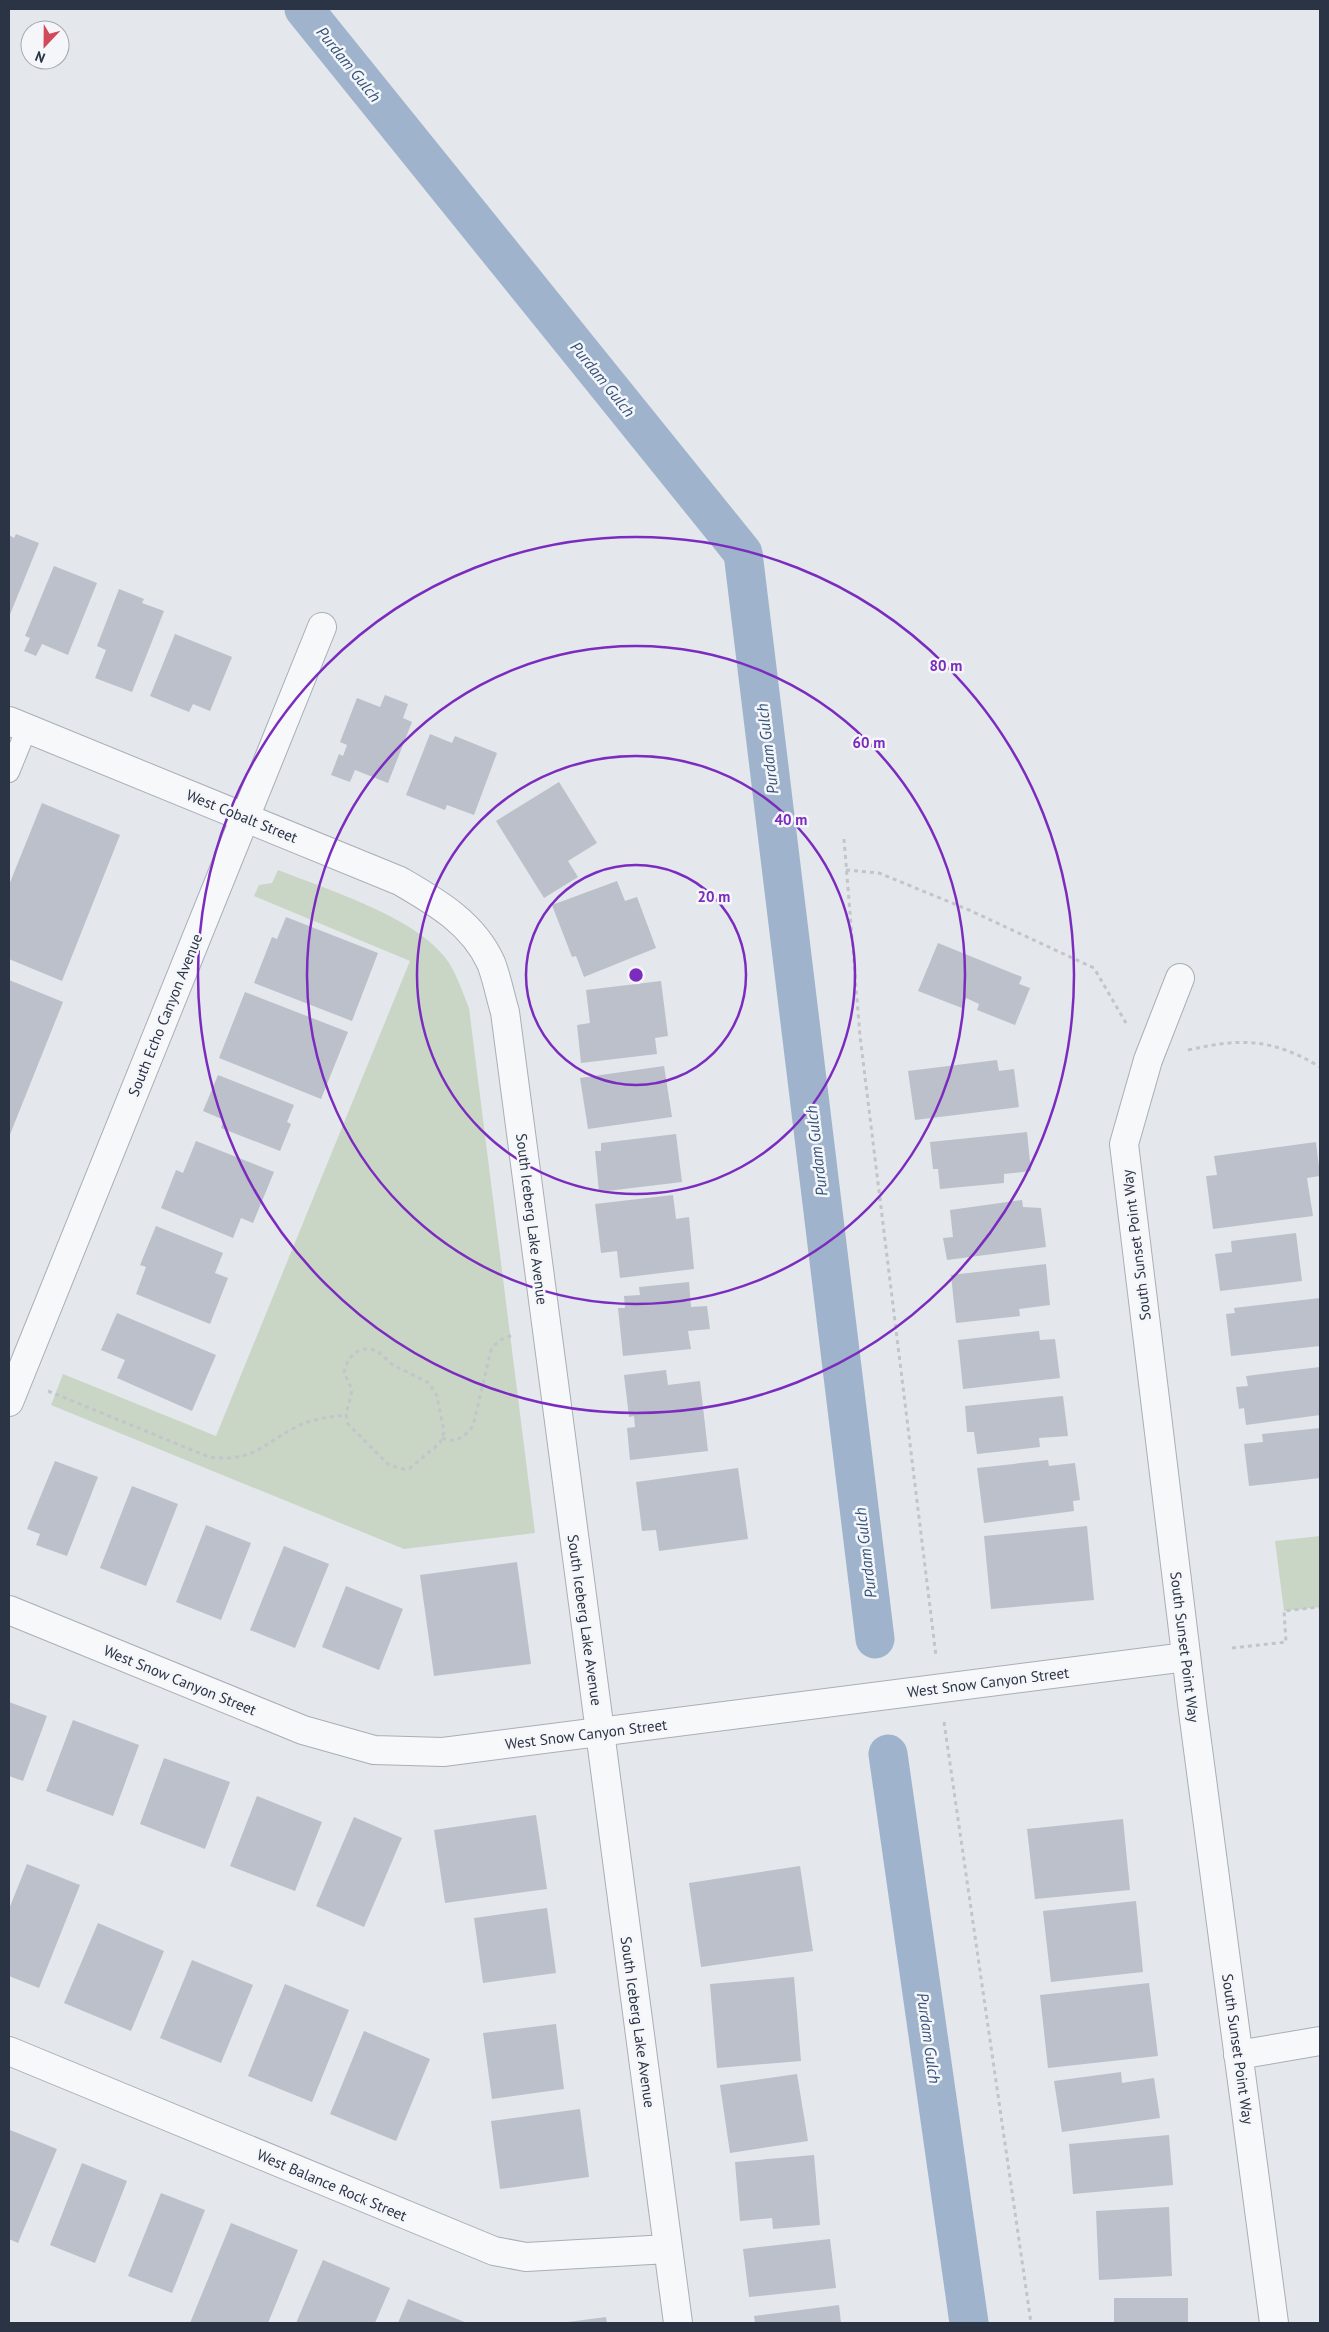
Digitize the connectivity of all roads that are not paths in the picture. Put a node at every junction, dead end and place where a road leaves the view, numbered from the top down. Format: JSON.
{"nodes":[{"id":1,"x":322,"y":627,"type":"dead end"},
{"id":2,"x":18,"y":724,"type":"edge"},
{"id":3,"x":9,"y":772,"type":"edge"},
{"id":4,"x":245,"y":818,"type":"junction"},
{"id":5,"x":467,"y":926,"type":"joint"},
{"id":6,"x":1180,"y":978,"type":"dead end"},
{"id":7,"x":9,"y":1402,"type":"edge"},
{"id":8,"x":9,"y":1610,"type":"edge"},
{"id":9,"x":1186,"y":1657,"type":"junction"},
{"id":10,"x":600,"y":1732,"type":"junction"},
{"id":11,"x":1320,"y":2040,"type":"edge"},
{"id":12,"x":9,"y":2051,"type":"edge"},
{"id":13,"x":1238,"y":2054,"type":"junction"},
{"id":14,"x":668,"y":2249,"type":"junction"},
{"id":15,"x":678,"y":2323,"type":"edge"},
{"id":16,"x":1274,"y":2323,"type":"edge"}],
"edges":[{"from":1,"to":4,"type":"street","name":"South Echo Canyon Avenue"},
{"from":2,"to":3,"type":"lane"},
{"from":2,"to":4,"type":"street","name":"West Cobalt Street"},
{"from":4,"to":5,"type":"street","name":"West Cobalt Street"},
{"from":4,"to":7,"type":"street","name":"South Echo Canyon Avenue"},
{"from":5,"to":10,"type":"street","name":"South Iceberg Lake Avenue"},
{"from":6,"to":9,"type":"street","name":"South Sunset Point Way"},
{"from":8,"to":10,"type":"street","name":"West Snow Canyon Street"},
{"from":9,"to":10,"type":"street","name":"West Snow Canyon Street"},
{"from":9,"to":13,"type":"street","name":"South Sunset Point Way"},
{"from":10,"to":14,"type":"street","name":"South Iceberg Lake Avenue"},
{"from":11,"to":13,"type":"street"},
{"from":12,"to":14,"type":"street","name":"West Balance Rock Street"},
{"from":13,"to":16,"type":"street","name":"South Sunset Point Way"},
{"from":14,"to":15,"type":"street","name":"South Iceberg Lake Avenue"}]}
